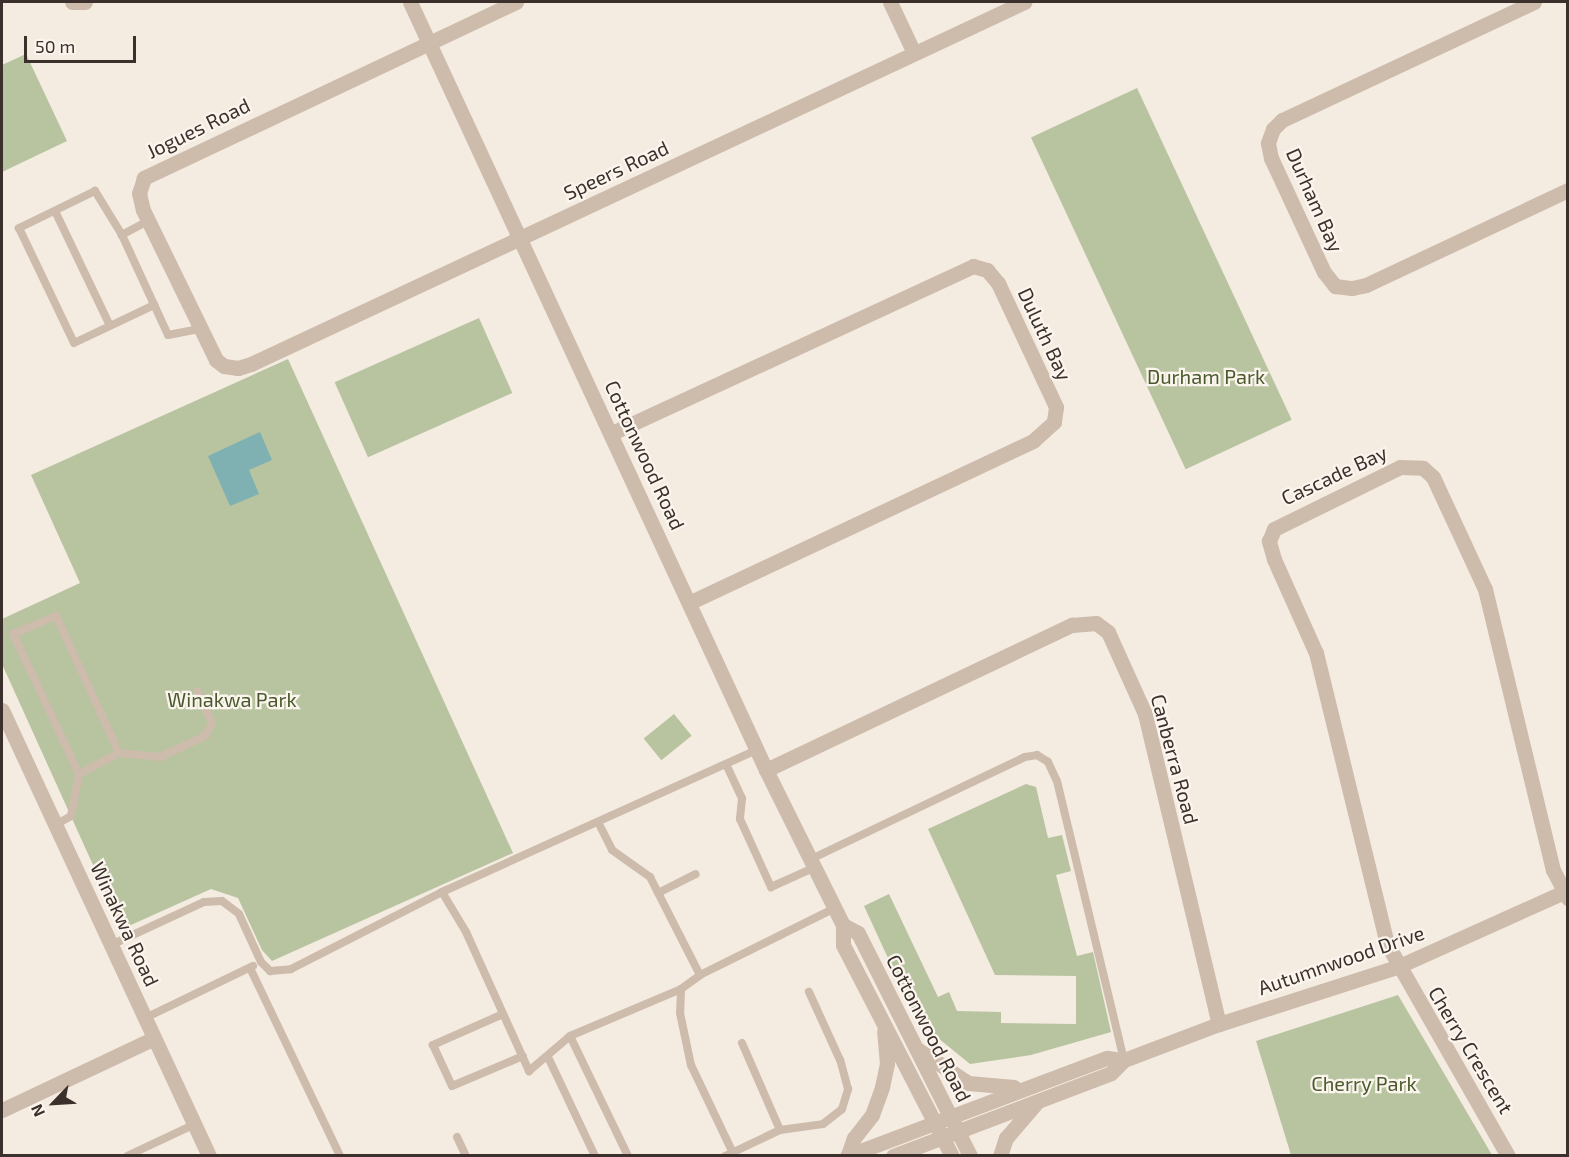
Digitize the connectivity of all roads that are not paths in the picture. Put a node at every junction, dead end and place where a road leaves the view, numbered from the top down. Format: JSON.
{"nodes":[{"id":1,"x":72,"y":2,"type":"edge"},
{"id":2,"x":85,"y":2,"type":"edge"},
{"id":3,"x":410,"y":2,"type":"edge"},
{"id":4,"x":516,"y":2,"type":"edge"},
{"id":5,"x":890,"y":2,"type":"edge"},
{"id":6,"x":1024,"y":2,"type":"edge"},
{"id":7,"x":1534,"y":2,"type":"edge"},
{"id":8,"x":429,"y":42,"type":"junction"},
{"id":9,"x":914,"y":53,"type":"junction"},
{"id":10,"x":1568,"y":190,"type":"edge"},
{"id":11,"x":56,"y":210,"type":"junction"},
{"id":12,"x":148,"y":221,"type":"junction"},
{"id":13,"x":122,"y":235,"type":"junction"},
{"id":14,"x":519,"y":239,"type":"junction"},
{"id":15,"x":154,"y":305,"type":"junction"},
{"id":16,"x":110,"y":326,"type":"junction"},
{"id":17,"x":200,"y":329,"type":"junction"},
{"id":18,"x":224,"y":366,"type":"joint"},
{"id":19,"x":612,"y":433,"type":"junction"},
{"id":20,"x":689,"y":603,"type":"junction"},
{"id":21,"x":13,"y":634,"type":"junction"},
{"id":22,"x":2,"y":636,"type":"edge"},
{"id":23,"x":197,"y":691,"type":"dead end"},
{"id":24,"x":2,"y":710,"type":"edge"},
{"id":25,"x":756,"y":750,"type":"junction"},
{"id":26,"x":119,"y":753,"type":"junction"},
{"id":27,"x":726,"y":764,"type":"junction"},
{"id":28,"x":766,"y":770,"type":"junction"},
{"id":29,"x":79,"y":774,"type":"junction"},
{"id":30,"x":599,"y":824,"type":"junction"},
{"id":31,"x":55,"y":825,"type":"junction"},
{"id":32,"x":811,"y":864,"type":"junction"},
{"id":33,"x":696,"y":874,"type":"dead end"},
{"id":34,"x":442,"y":892,"type":"junction"},
{"id":35,"x":658,"y":893,"type":"junction"},
{"id":36,"x":1566,"y":893,"type":"edge"},
{"id":37,"x":835,"y":908,"type":"junction"},
{"id":38,"x":843,"y":925,"type":"junction"},
{"id":39,"x":111,"y":945,"type":"junction"},
{"id":40,"x":261,"y":962,"type":"junction"},
{"id":41,"x":1397,"y":967,"type":"junction"},
{"id":42,"x":250,"y":968,"type":"junction"},
{"id":43,"x":700,"y":975,"type":"junction"},
{"id":44,"x":681,"y":989,"type":"junction"},
{"id":45,"x":809,"y":992,"type":"dead end"},
{"id":46,"x":503,"y":1014,"type":"junction"},
{"id":47,"x":145,"y":1017,"type":"junction"},
{"id":48,"x":883,"y":1022,"type":"junction"},
{"id":49,"x":1219,"y":1024,"type":"junction"},
{"id":50,"x":570,"y":1036,"type":"junction"},
{"id":51,"x":154,"y":1038,"type":"junction"},
{"id":52,"x":742,"y":1043,"type":"dead end"},
{"id":53,"x":914,"y":1047,"type":"junction"},
{"id":54,"x":523,"y":1056,"type":"junction"},
{"id":55,"x":548,"y":1057,"type":"junction"},
{"id":56,"x":1124,"y":1060,"type":"junction"},
{"id":57,"x":1023,"y":1088,"type":"junction"},
{"id":58,"x":1039,"y":1100,"type":"junction"},
{"id":59,"x":2,"y":1110,"type":"edge"},
{"id":60,"x":950,"y":1116,"type":"junction"},
{"id":61,"x":935,"y":1122,"type":"junction"},
{"id":62,"x":195,"y":1124,"type":"junction"},
{"id":63,"x":780,"y":1130,"type":"junction"},
{"id":64,"x":950,"y":1134,"type":"junction"},
{"id":65,"x":457,"y":1137,"type":"dead end"},
{"id":66,"x":728,"y":1153,"type":"edge"},
{"id":67,"x":127,"y":1155,"type":"edge"},
{"id":68,"x":209,"y":1155,"type":"edge"},
{"id":69,"x":339,"y":1155,"type":"edge"},
{"id":70,"x":466,"y":1155,"type":"edge"},
{"id":71,"x":595,"y":1155,"type":"edge"},
{"id":72,"x":628,"y":1155,"type":"edge"},
{"id":73,"x":847,"y":1155,"type":"edge"},
{"id":74,"x":893,"y":1155,"type":"edge"},
{"id":75,"x":952,"y":1155,"type":"edge"},
{"id":76,"x":970,"y":1155,"type":"edge"},
{"id":77,"x":1000,"y":1155,"type":"edge"},
{"id":78,"x":1509,"y":1155,"type":"edge"}],
"edges":[{"from":1,"to":2,"type":"street"},
{"from":3,"to":8,"type":"street","name":"Cottonwood Road"},
{"from":4,"to":8,"type":"street","name":"Jogues Road"},
{"from":5,"to":9,"type":"street"},
{"from":6,"to":9,"type":"street","name":"Speers Road"},
{"from":7,"to":10,"type":"street","name":"Durham Bay"},
{"from":8,"to":12,"type":"street","name":"Jogues Road"},
{"from":8,"to":14,"type":"street","name":"Cottonwood Road"},
{"from":9,"to":14,"type":"street","name":"Speers Road"},
{"from":11,"to":13,"type":"lane"},
{"from":11,"to":16,"type":"lane"},
{"from":11,"to":16,"type":"lane"},
{"from":12,"to":13,"type":"lane"},
{"from":12,"to":17,"type":"street","name":"Jogues Road"},
{"from":13,"to":15,"type":"lane"},
{"from":14,"to":18,"type":"street","name":"Speers Road"},
{"from":14,"to":19,"type":"street","name":"Cottonwood Road"},
{"from":15,"to":16,"type":"lane"},
{"from":15,"to":17,"type":"lane"},
{"from":17,"to":18,"type":"street","name":"Jogues Road"},
{"from":19,"to":20,"type":"street","name":"Cottonwood Road"},
{"from":19,"to":20,"type":"street","name":"Duluth Bay"},
{"from":20,"to":25,"type":"street","name":"Cottonwood Road"},
{"from":21,"to":22,"type":"lane"},
{"from":21,"to":26,"type":"lane"},
{"from":21,"to":29,"type":"lane"},
{"from":23,"to":26,"type":"lane"},
{"from":24,"to":31,"type":"street","name":"Winakwa Road"},
{"from":25,"to":27,"type":"lane"},
{"from":25,"to":28,"type":"street","name":"Cottonwood Road"},
{"from":26,"to":29,"type":"lane"},
{"from":27,"to":30,"type":"lane"},
{"from":27,"to":32,"type":"lane"},
{"from":28,"to":32,"type":"street","name":"Cottonwood Road"},
{"from":28,"to":49,"type":"street","name":"Canberra Road"},
{"from":29,"to":31,"type":"lane"},
{"from":30,"to":34,"type":"lane"},
{"from":30,"to":35,"type":"lane"},
{"from":31,"to":39,"type":"street","name":"Winakwa Road"},
{"from":32,"to":37,"type":"street","name":"Cottonwood Road"},
{"from":32,"to":56,"type":"lane"},
{"from":33,"to":35,"type":"lane"},
{"from":34,"to":40,"type":"lane"},
{"from":34,"to":46,"type":"lane"},
{"from":35,"to":43,"type":"lane"},
{"from":36,"to":41,"type":"street","name":"Autumnwood Drive"},
{"from":36,"to":41,"type":"street","name":"Cascade Bay"},
{"from":37,"to":38,"type":"street","name":"Cottonwood Road"},
{"from":37,"to":43,"type":"lane"},
{"from":38,"to":48,"type":"street","name":"Cottonwood Road"},
{"from":38,"to":53,"type":"street","name":"Cottonwood Road"},
{"from":39,"to":40,"type":"lane"},
{"from":39,"to":47,"type":"street","name":"Winakwa Road"},
{"from":40,"to":42,"type":"lane"},
{"from":41,"to":49,"type":"street","name":"Autumnwood Drive"},
{"from":41,"to":78,"type":"street","name":"Cherry Crescent"},
{"from":42,"to":47,"type":"lane"},
{"from":42,"to":69,"type":"lane"},
{"from":43,"to":44,"type":"lane"},
{"from":44,"to":50,"type":"lane"},
{"from":44,"to":66,"type":"lane"},
{"from":45,"to":63,"type":"lane"},
{"from":46,"to":54,"type":"lane"},
{"from":46,"to":54,"type":"lane"},
{"from":47,"to":51,"type":"street","name":"Winakwa Road"},
{"from":48,"to":61,"type":"street","name":"Cottonwood Road"},
{"from":48,"to":73,"type":"street"},
{"from":49,"to":56,"type":"street","name":"Autumnwood Drive"},
{"from":50,"to":55,"type":"lane"},
{"from":50,"to":72,"type":"lane"},
{"from":51,"to":59,"type":"street"},
{"from":51,"to":62,"type":"street","name":"Winakwa Road"},
{"from":52,"to":63,"type":"lane"},
{"from":53,"to":57,"type":"street"},
{"from":53,"to":60,"type":"street","name":"Cottonwood Road"},
{"from":54,"to":55,"type":"lane"},
{"from":55,"to":71,"type":"lane"},
{"from":56,"to":57,"type":"street","name":"Autumnwood Drive"},
{"from":56,"to":58,"type":"street","name":"Autumnwood Drive"},
{"from":57,"to":60,"type":"street","name":"Autumnwood Drive"},
{"from":58,"to":64,"type":"street","name":"Autumnwood Drive"},
{"from":58,"to":77,"type":"street"},
{"from":60,"to":61,"type":"street","name":"Autumnwood Drive"},
{"from":60,"to":64,"type":"street","name":"Cottonwood Road"},
{"from":61,"to":64,"type":"street","name":"Cottonwood Road"},
{"from":61,"to":73,"type":"street","name":"Autumnwood Drive"},
{"from":62,"to":67,"type":"lane"},
{"from":62,"to":68,"type":"street","name":"Winakwa Road"},
{"from":63,"to":66,"type":"lane"},
{"from":64,"to":74,"type":"street","name":"Autumnwood Drive"},
{"from":64,"to":75,"type":"street","name":"Cottonwood Road"},
{"from":64,"to":76,"type":"street","name":"Cottonwood Road"},
{"from":65,"to":70,"type":"lane"}]}
